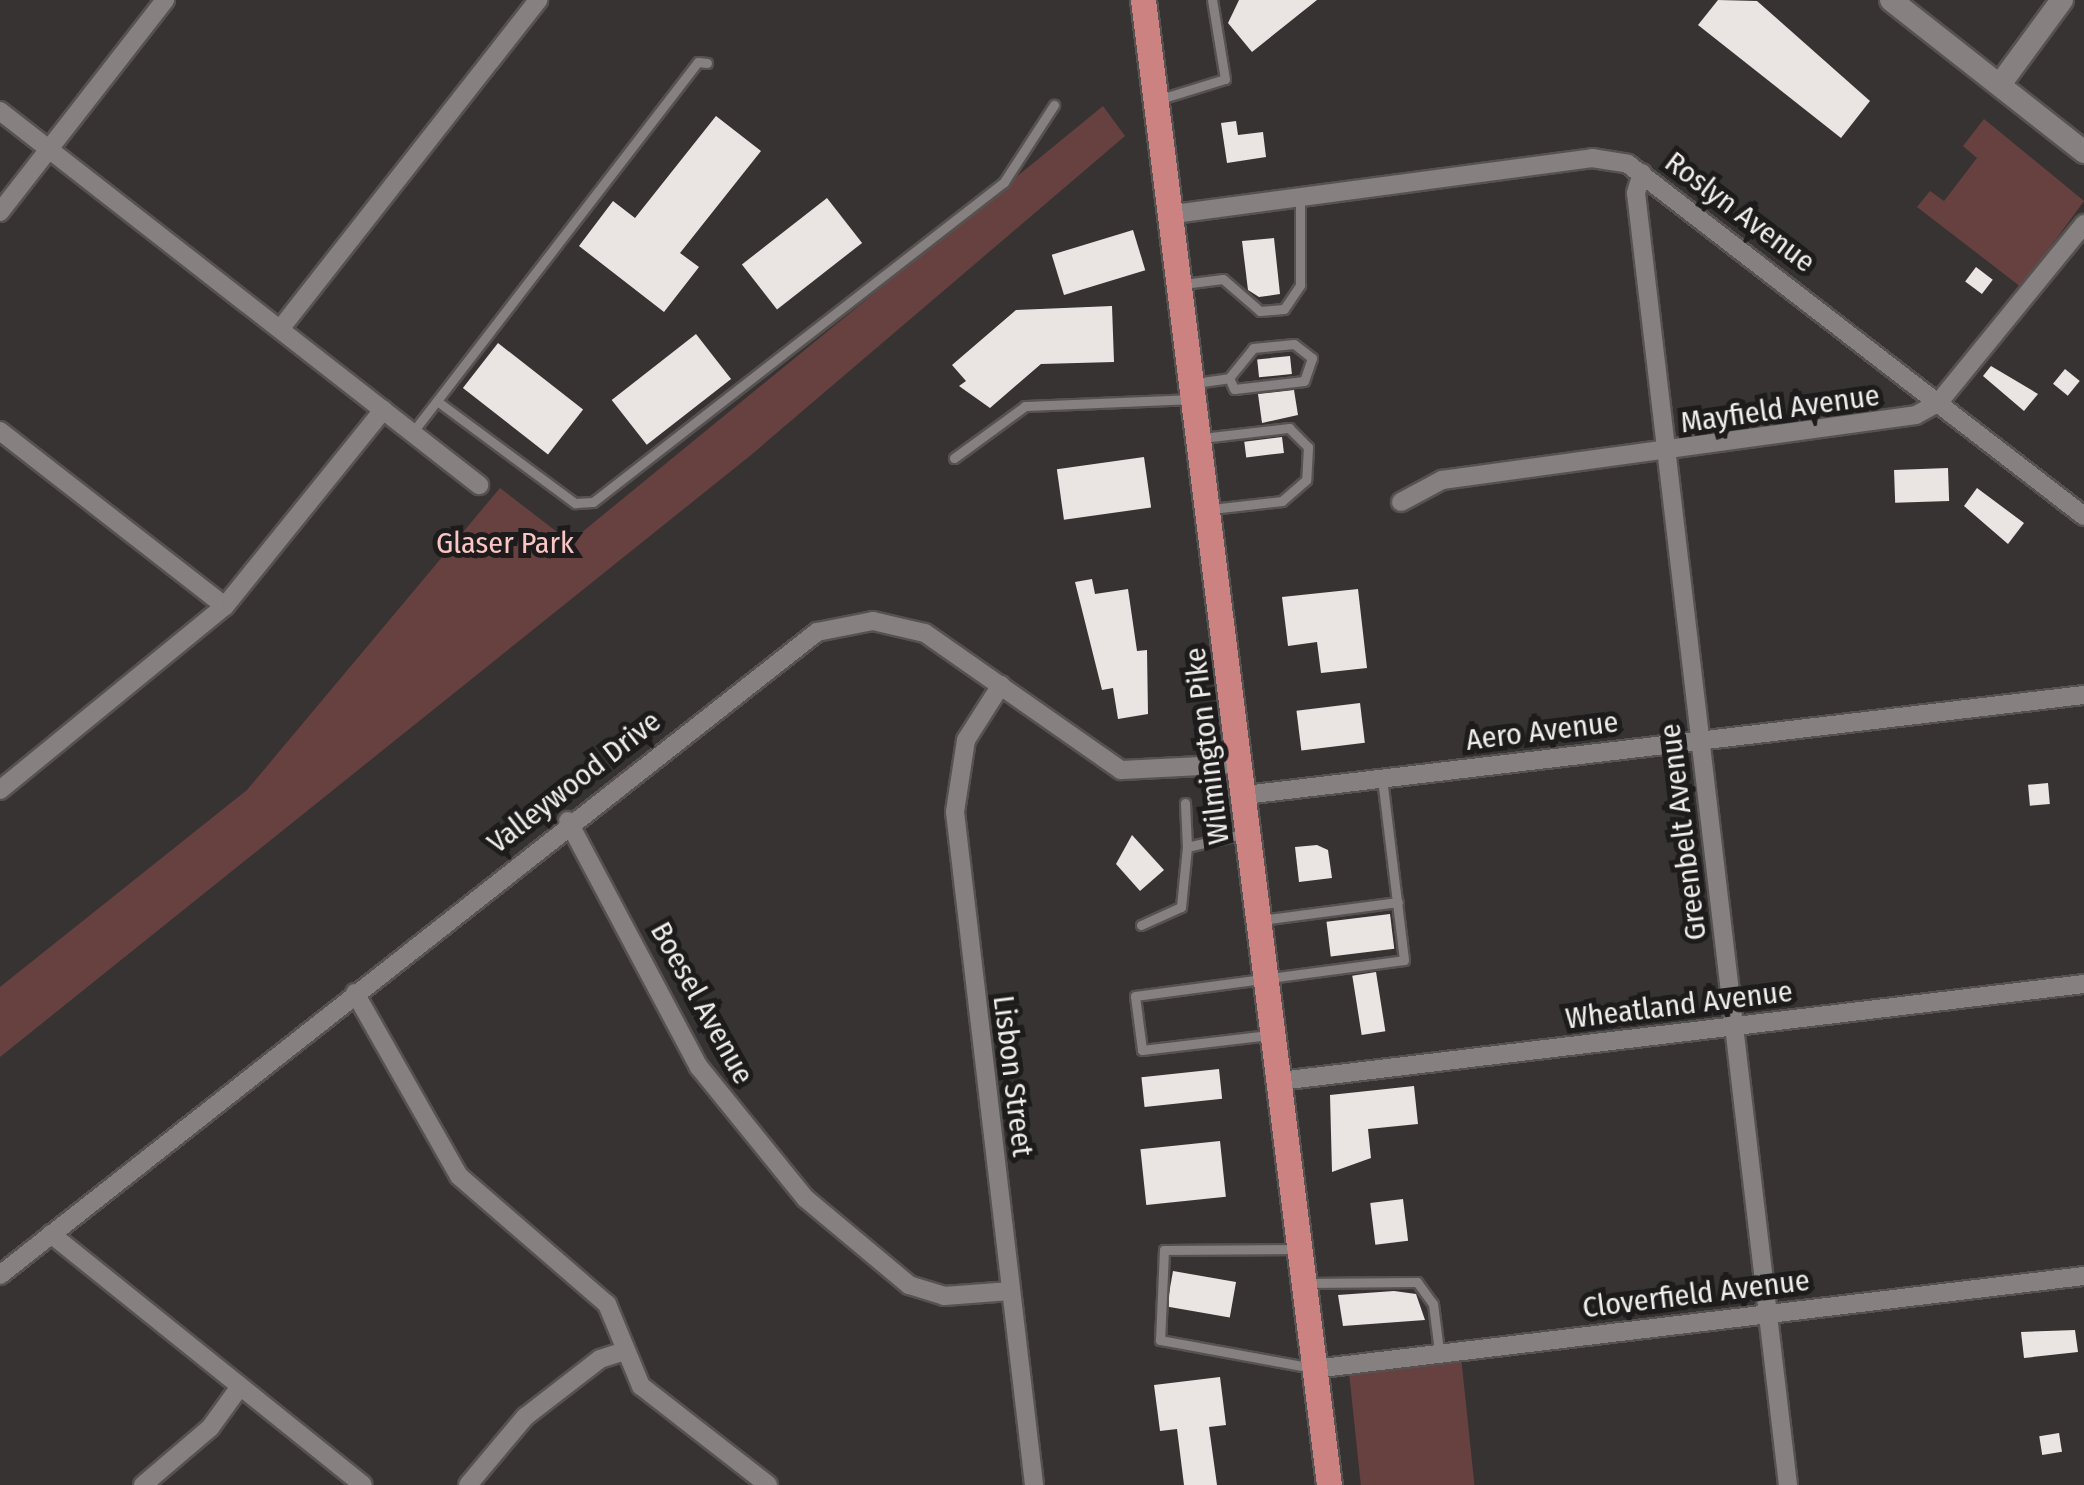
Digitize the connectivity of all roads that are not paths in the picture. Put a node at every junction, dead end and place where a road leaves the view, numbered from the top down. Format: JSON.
{"nodes":[{"id":1,"x":165,"y":0,"type":"edge"},
{"id":2,"x":538,"y":0,"type":"edge"},
{"id":3,"x":1142,"y":0,"type":"edge"},
{"id":4,"x":1212,"y":0,"type":"edge"},
{"id":5,"x":1891,"y":0,"type":"edge"},
{"id":6,"x":2062,"y":0,"type":"edge"},
{"id":7,"x":707,"y":63,"type":"dead end"},
{"id":8,"x":2001,"y":83,"type":"junction"},
{"id":9,"x":1157,"y":100,"type":"junction"},
{"id":10,"x":1054,"y":104,"type":"dead end"},
{"id":11,"x":0,"y":111,"type":"edge"},
{"id":12,"x":48,"y":150,"type":"junction"},
{"id":13,"x":2084,"y":152,"type":"edge"},
{"id":14,"x":1642,"y":173,"type":"junction"},
{"id":15,"x":1300,"y":194,"type":"junction"},
{"id":16,"x":0,"y":212,"type":"edge"},
{"id":17,"x":1174,"y":214,"type":"junction"},
{"id":18,"x":2084,"y":224,"type":"edge"},
{"id":19,"x":1182,"y":284,"type":"junction"},
{"id":20,"x":280,"y":328,"type":"junction"},
{"id":21,"x":1229,"y":378,"type":"junction"},
{"id":22,"x":1196,"y":390,"type":"junction"},
{"id":23,"x":437,"y":400,"type":"junction"},
{"id":24,"x":1939,"y":402,"type":"junction"},
{"id":25,"x":383,"y":410,"type":"junction"},
{"id":26,"x":0,"y":431,"type":"edge"},
{"id":27,"x":412,"y":433,"type":"junction"},
{"id":28,"x":1202,"y":438,"type":"junction"},
{"id":29,"x":1666,"y":453,"type":"junction"},
{"id":30,"x":954,"y":458,"type":"dead end"},
{"id":31,"x":479,"y":485,"type":"dead end"},
{"id":32,"x":1400,"y":502,"type":"dead end"},
{"id":33,"x":1211,"y":509,"type":"junction"},
{"id":34,"x":2084,"y":516,"type":"edge"},
{"id":35,"x":225,"y":606,"type":"junction"},
{"id":36,"x":1001,"y":685,"type":"junction"},
{"id":37,"x":2084,"y":695,"type":"edge"},
{"id":38,"x":1700,"y":740,"type":"junction"},
{"id":39,"x":1241,"y":764,"type":"junction"},
{"id":40,"x":1382,"y":778,"type":"junction"},
{"id":41,"x":0,"y":790,"type":"edge"},
{"id":42,"x":1245,"y":795,"type":"junction"},
{"id":43,"x":1184,"y":803,"type":"dead end"},
{"id":44,"x":568,"y":822,"type":"junction"},
{"id":45,"x":1250,"y":833,"type":"junction"},
{"id":46,"x":1187,"y":848,"type":"junction"},
{"id":47,"x":1398,"y":902,"type":"junction"},
{"id":48,"x":1261,"y":920,"type":"junction"},
{"id":49,"x":1141,"y":924,"type":"dead end"},
{"id":50,"x":1268,"y":981,"type":"junction"},
{"id":51,"x":2084,"y":984,"type":"edge"},
{"id":52,"x":355,"y":994,"type":"junction"},
{"id":53,"x":1734,"y":1026,"type":"junction"},
{"id":54,"x":1274,"y":1035,"type":"junction"},
{"id":55,"x":1280,"y":1080,"type":"junction"},
{"id":56,"x":51,"y":1234,"type":"junction"},
{"id":57,"x":1300,"y":1249,"type":"junction"},
{"id":58,"x":0,"y":1276,"type":"edge"},
{"id":59,"x":2084,"y":1276,"type":"edge"},
{"id":60,"x":1304,"y":1283,"type":"junction"},
{"id":61,"x":1011,"y":1291,"type":"junction"},
{"id":62,"x":1768,"y":1313,"type":"junction"},
{"id":63,"x":1439,"y":1351,"type":"junction"},
{"id":64,"x":622,"y":1352,"type":"junction"},
{"id":65,"x":1314,"y":1369,"type":"junction"},
{"id":66,"x":240,"y":1388,"type":"junction"},
{"id":67,"x":143,"y":1485,"type":"edge"},
{"id":68,"x":363,"y":1485,"type":"edge"},
{"id":69,"x":468,"y":1485,"type":"edge"},
{"id":70,"x":768,"y":1485,"type":"edge"},
{"id":71,"x":1034,"y":1485,"type":"edge"},
{"id":72,"x":1328,"y":1485,"type":"edge"},
{"id":73,"x":1788,"y":1485,"type":"edge"}],
"edges":[{"from":1,"to":12,"type":"street"},
{"from":2,"to":20,"type":"street"},
{"from":3,"to":9,"type":"main road","name":"Wilmington Pike"},
{"from":4,"to":9,"type":"lane"},
{"from":5,"to":8,"type":"main road"},
{"from":6,"to":8,"type":"main road"},
{"from":7,"to":23,"type":"lane"},
{"from":8,"to":13,"type":"main road"},
{"from":9,"to":17,"type":"main road","name":"Wilmington Pike"},
{"from":10,"to":23,"type":"lane"},
{"from":11,"to":12,"type":"street"},
{"from":12,"to":16,"type":"street"},
{"from":12,"to":20,"type":"street"},
{"from":14,"to":15,"type":"street","name":"Roslyn Avenue"},
{"from":14,"to":24,"type":"street","name":"Roslyn Avenue"},
{"from":14,"to":29,"type":"street","name":"Greenbelt Avenue"},
{"from":15,"to":17,"type":"street","name":"Roslyn Avenue"},
{"from":15,"to":19,"type":"lane"},
{"from":17,"to":19,"type":"main road","name":"Wilmington Pike"},
{"from":18,"to":24,"type":"street","name":"Mayfield Avenue"},
{"from":19,"to":22,"type":"main road","name":"Wilmington Pike"},
{"from":20,"to":25,"type":"street"},
{"from":21,"to":21,"type":"lane"},
{"from":21,"to":22,"type":"lane"},
{"from":22,"to":28,"type":"main road","name":"Wilmington Pike"},
{"from":22,"to":30,"type":"lane"},
{"from":23,"to":27,"type":"lane"},
{"from":24,"to":29,"type":"street","name":"Mayfield Avenue"},
{"from":24,"to":34,"type":"street","name":"Roslyn Avenue"},
{"from":25,"to":27,"type":"street"},
{"from":25,"to":35,"type":"street"},
{"from":26,"to":35,"type":"street"},
{"from":27,"to":31,"type":"street"},
{"from":28,"to":33,"type":"main road","name":"Wilmington Pike"},
{"from":28,"to":33,"type":"lane"},
{"from":29,"to":32,"type":"street","name":"Mayfield Avenue"},
{"from":29,"to":38,"type":"street","name":"Greenbelt Avenue"},
{"from":33,"to":39,"type":"main road","name":"Wilmington Pike"},
{"from":35,"to":41,"type":"street"},
{"from":36,"to":39,"type":"street","name":"Valleywood Drive"},
{"from":36,"to":44,"type":"street","name":"Valleywood Drive"},
{"from":36,"to":61,"type":"street","name":"Lisbon Street"},
{"from":37,"to":38,"type":"street","name":"Aero Avenue"},
{"from":38,"to":40,"type":"street","name":"Aero Avenue"},
{"from":38,"to":53,"type":"street","name":"Greenbelt Avenue"},
{"from":39,"to":42,"type":"main road","name":"Wilmington Pike"},
{"from":40,"to":42,"type":"street","name":"Aero Avenue"},
{"from":40,"to":47,"type":"lane"},
{"from":42,"to":45,"type":"main road","name":"Wilmington Pike"},
{"from":43,"to":46,"type":"lane"},
{"from":44,"to":52,"type":"street","name":"Valleywood Drive"},
{"from":44,"to":61,"type":"street","name":"Boesel Avenue"},
{"from":45,"to":46,"type":"lane"},
{"from":45,"to":48,"type":"main road","name":"Wilmington Pike"},
{"from":46,"to":49,"type":"lane"},
{"from":47,"to":48,"type":"lane"},
{"from":47,"to":50,"type":"lane"},
{"from":48,"to":50,"type":"main road","name":"Wilmington Pike"},
{"from":50,"to":54,"type":"main road","name":"Wilmington Pike"},
{"from":50,"to":54,"type":"lane"},
{"from":51,"to":53,"type":"street","name":"Wheatland Avenue"},
{"from":52,"to":56,"type":"street","name":"Valleywood Drive"},
{"from":52,"to":64,"type":"street"},
{"from":53,"to":55,"type":"street","name":"Wheatland Avenue"},
{"from":53,"to":62,"type":"street","name":"Greenbelt Avenue"},
{"from":54,"to":55,"type":"main road","name":"Wilmington Pike"},
{"from":55,"to":57,"type":"main road","name":"Wilmington Pike"},
{"from":56,"to":58,"type":"street","name":"Valleywood Drive"},
{"from":56,"to":66,"type":"street"},
{"from":57,"to":60,"type":"main road","name":"Wilmington Pike"},
{"from":57,"to":65,"type":"lane"},
{"from":59,"to":62,"type":"street","name":"Cloverfield Avenue"},
{"from":60,"to":63,"type":"lane"},
{"from":60,"to":65,"type":"main road","name":"Wilmington Pike"},
{"from":61,"to":71,"type":"street","name":"Lisbon Street"},
{"from":62,"to":63,"type":"street","name":"Cloverfield Avenue"},
{"from":62,"to":73,"type":"street","name":"Greenbelt Avenue"},
{"from":63,"to":65,"type":"street","name":"Cloverfield Avenue"},
{"from":64,"to":69,"type":"street"},
{"from":64,"to":70,"type":"street"},
{"from":65,"to":72,"type":"main road","name":"Wilmington Pike"},
{"from":66,"to":67,"type":"street"},
{"from":66,"to":68,"type":"street"}]}
